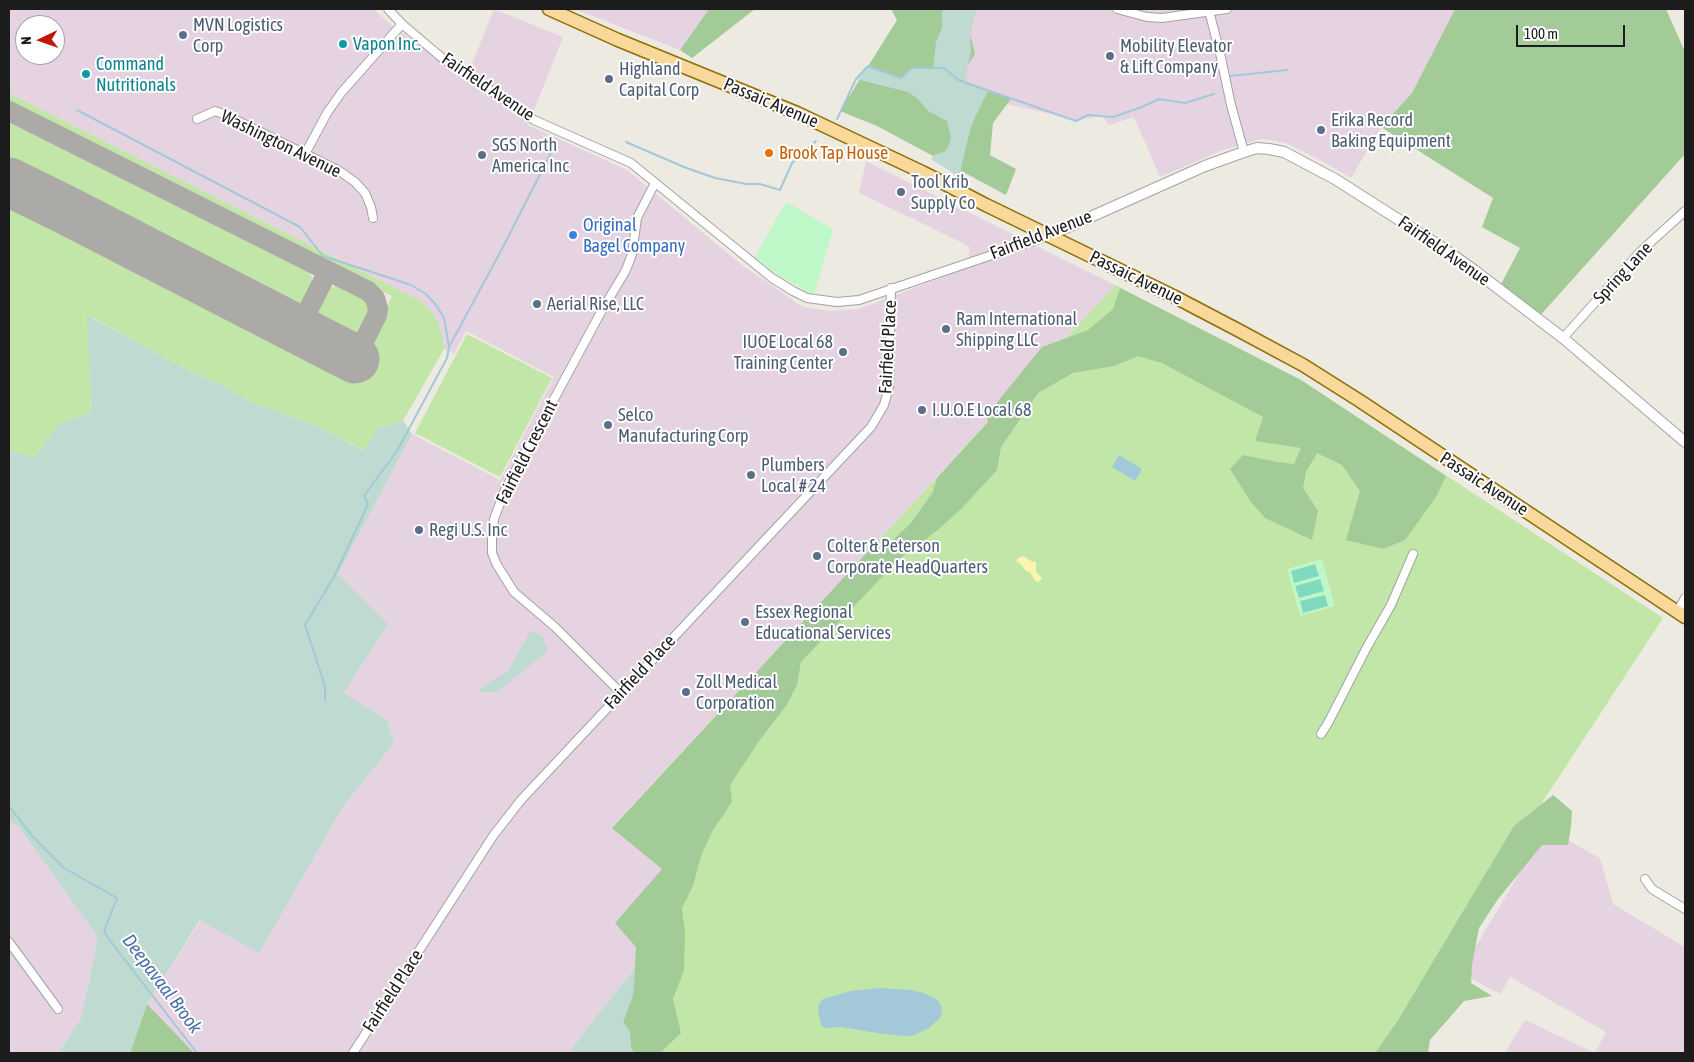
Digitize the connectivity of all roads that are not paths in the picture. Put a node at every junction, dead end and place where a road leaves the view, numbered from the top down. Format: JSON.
{"nodes":[{"id":1,"x":388,"y":9,"type":"edge"},
{"id":2,"x":549,"y":9,"type":"edge"},
{"id":3,"x":1117,"y":9,"type":"edge"},
{"id":4,"x":1227,"y":9,"type":"edge"},
{"id":5,"x":1209,"y":11,"type":"junction"},
{"id":6,"x":402,"y":24,"type":"junction"},
{"id":7,"x":197,"y":119,"type":"dead end"},
{"id":8,"x":1244,"y":152,"type":"junction"},
{"id":9,"x":305,"y":154,"type":"junction"},
{"id":10,"x":655,"y":182,"type":"junction"},
{"id":11,"x":1685,"y":210,"type":"edge"},
{"id":12,"x":373,"y":218,"type":"dead end"},
{"id":13,"x":1050,"y":235,"type":"junction"},
{"id":14,"x":891,"y":288,"type":"junction"},
{"id":15,"x":1563,"y":338,"type":"junction"},
{"id":16,"x":1685,"y":442,"type":"edge"},
{"id":17,"x":1413,"y":554,"type":"dead end"},
{"id":18,"x":1685,"y":598,"type":"edge"},
{"id":19,"x":1681,"y":614,"type":"edge"},
{"id":20,"x":621,"y":693,"type":"junction"},
{"id":21,"x":1321,"y":734,"type":"dead end"},
{"id":22,"x":1645,"y":879,"type":"dead end"},
{"id":23,"x":1685,"y":909,"type":"edge"},
{"id":24,"x":9,"y":942,"type":"edge"},
{"id":25,"x":58,"y":1009,"type":"dead end"},
{"id":26,"x":353,"y":1053,"type":"edge"}],
"edges":[{"from":1,"to":6,"type":"street","name":"Fairfield Avenue"},
{"from":2,"to":13,"type":"main road","name":"Passaic Avenue"},
{"from":3,"to":5,"type":"street"},
{"from":4,"to":5,"type":"street"},
{"from":5,"to":8,"type":"street"},
{"from":6,"to":9,"type":"street"},
{"from":6,"to":10,"type":"street","name":"Fairfield Avenue"},
{"from":7,"to":9,"type":"street","name":"Washington Avenue"},
{"from":8,"to":13,"type":"street","name":"Fairfield Avenue"},
{"from":8,"to":15,"type":"street","name":"Fairfield Avenue"},
{"from":9,"to":12,"type":"street","name":"Washington Avenue"},
{"from":10,"to":14,"type":"street","name":"Fairfield Avenue"},
{"from":10,"to":20,"type":"street","name":"Fairfield Crescent"},
{"from":11,"to":15,"type":"street","name":"Spring Lane"},
{"from":13,"to":14,"type":"street","name":"Fairfield Avenue"},
{"from":13,"to":19,"type":"main road","name":"Passaic Avenue"},
{"from":14,"to":20,"type":"street","name":"Fairfield Place"},
{"from":15,"to":16,"type":"street","name":"Fairfield Avenue"},
{"from":17,"to":21,"type":"street"},
{"from":18,"to":19,"type":"street"},
{"from":20,"to":26,"type":"street","name":"Fairfield Place"},
{"from":22,"to":23,"type":"street"},
{"from":24,"to":25,"type":"street"}]}
